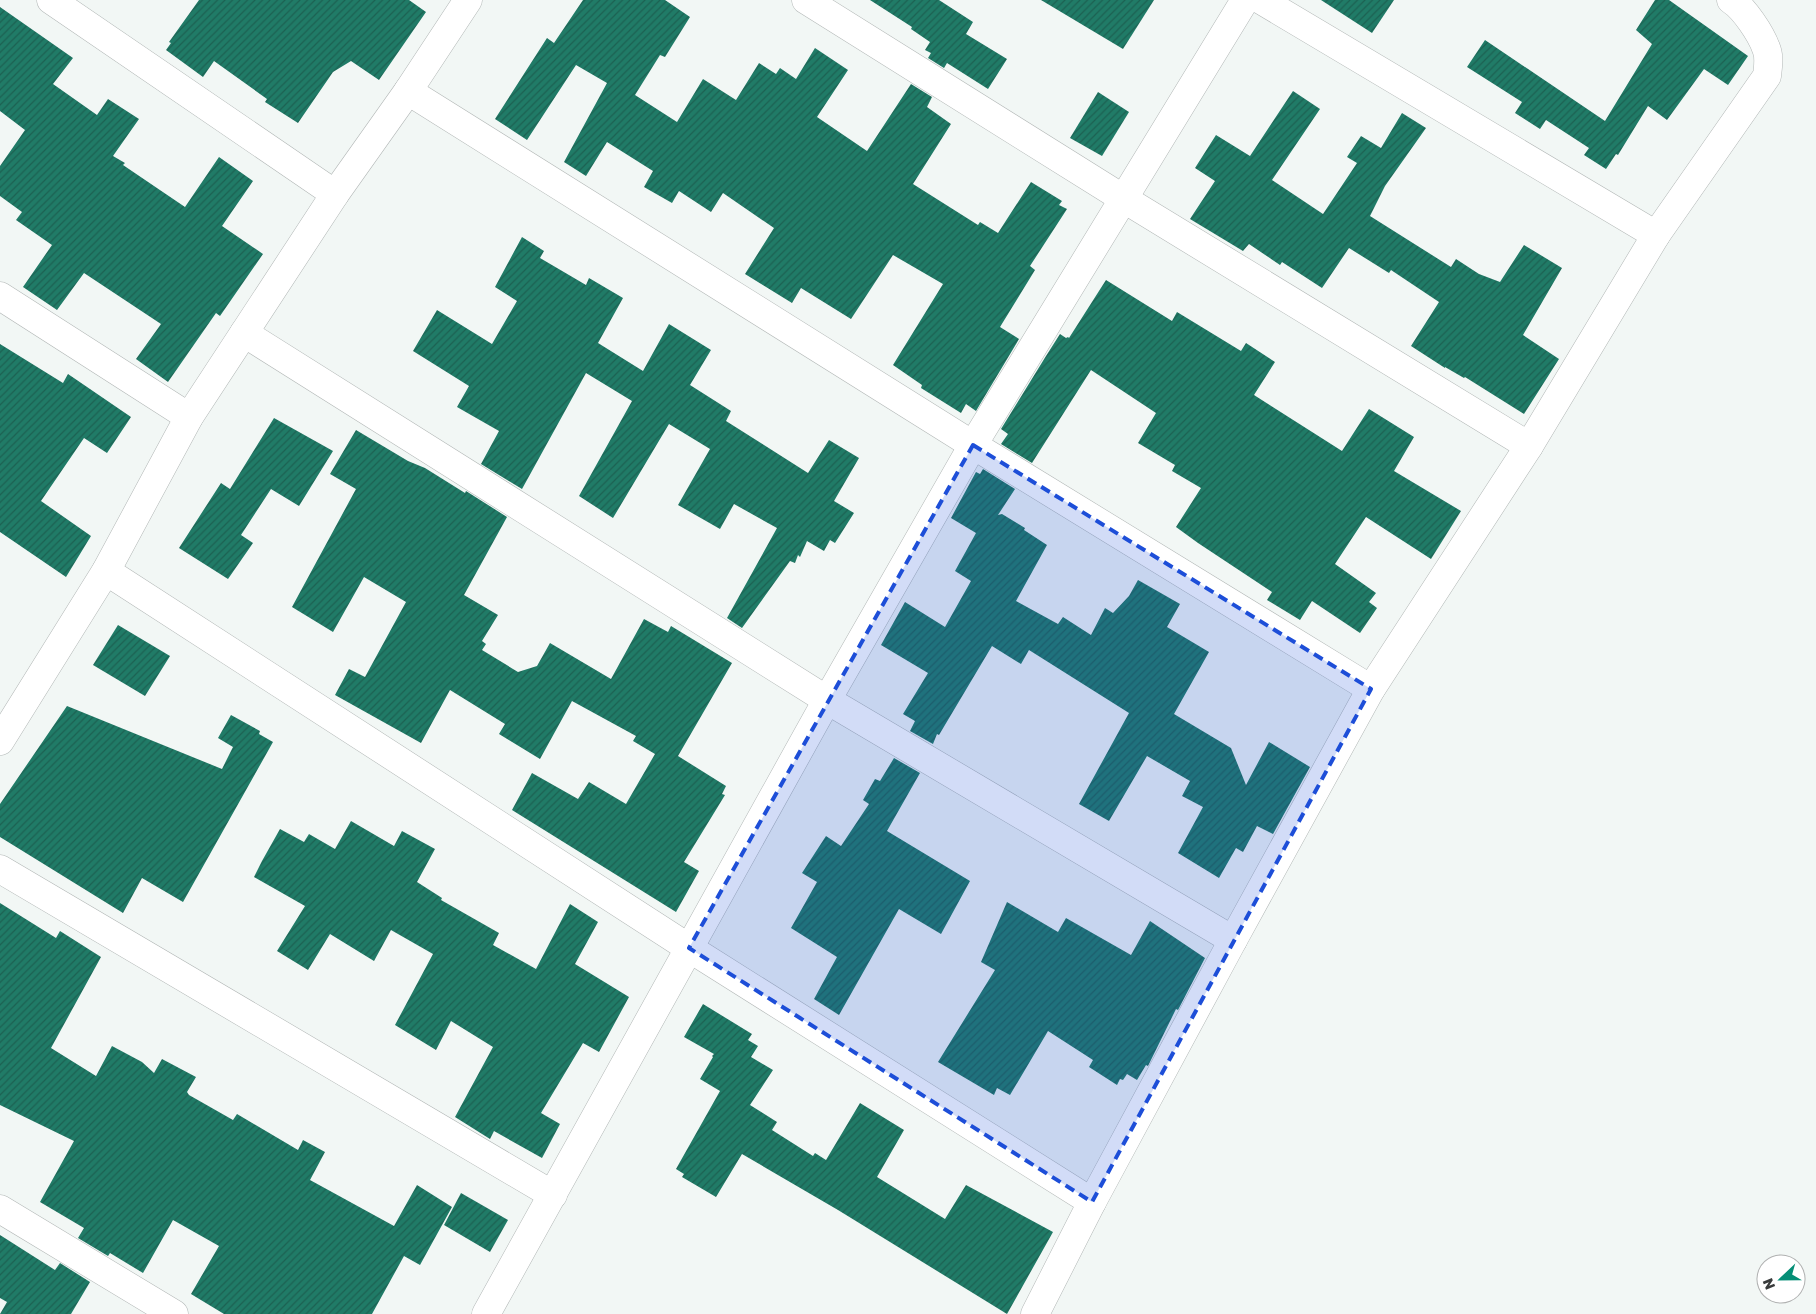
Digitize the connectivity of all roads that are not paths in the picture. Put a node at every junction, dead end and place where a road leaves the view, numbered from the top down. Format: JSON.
{"nodes":[{"id":1,"x":51,"y":0,"type":"edge"},
{"id":2,"x":468,"y":0,"type":"edge"},
{"id":3,"x":806,"y":0,"type":"edge"},
{"id":4,"x":1245,"y":0,"type":"edge"},
{"id":5,"x":1261,"y":0,"type":"edge"},
{"id":6,"x":1731,"y":0,"type":"edge"},
{"id":7,"x":408,"y":91,"type":"junction"},
{"id":8,"x":334,"y":194,"type":"junction"},
{"id":9,"x":1124,"y":199,"type":"junction"},
{"id":10,"x":1656,"y":235,"type":"junction"},
{"id":11,"x":0,"y":296,"type":"edge"},
{"id":12,"x":244,"y":333,"type":"junction"},
{"id":13,"x":189,"y":416,"type":"junction"},
{"id":14,"x":973,"y":445,"type":"junction"},
{"id":15,"x":1529,"y":446,"type":"junction"},
{"id":16,"x":106,"y":571,"type":"junction"},
{"id":17,"x":1371,"y":689,"type":"junction"},
{"id":18,"x":827,"y":700,"type":"junction"},
{"id":19,"x":0,"y":740,"type":"edge"},
{"id":20,"x":0,"y":869,"type":"edge"},
{"id":21,"x":1233,"y":940,"type":"junction"},
{"id":22,"x":689,"y":948,"type":"junction"},
{"id":23,"x":553,"y":1195,"type":"junction"},
{"id":24,"x":1092,"y":1202,"type":"junction"},
{"id":25,"x":0,"y":1209,"type":"edge"},
{"id":26,"x":174,"y":1314,"type":"edge"},
{"id":27,"x":486,"y":1314,"type":"edge"},
{"id":28,"x":1035,"y":1314,"type":"edge"}],
"edges":[{"from":1,"to":8,"type":"street"},
{"from":2,"to":7,"type":"street"},
{"from":3,"to":9,"type":"street"},
{"from":4,"to":9,"type":"street"},
{"from":5,"to":10,"type":"street"},
{"from":6,"to":10,"type":"street"},
{"from":7,"to":8,"type":"street"},
{"from":7,"to":14,"type":"street"},
{"from":8,"to":12,"type":"street"},
{"from":9,"to":14,"type":"street"},
{"from":9,"to":15,"type":"street"},
{"from":10,"to":15,"type":"street"},
{"from":11,"to":13,"type":"street"},
{"from":12,"to":13,"type":"street"},
{"from":12,"to":18,"type":"street"},
{"from":13,"to":16,"type":"street"},
{"from":14,"to":17,"type":"street"},
{"from":14,"to":18,"type":"street"},
{"from":15,"to":17,"type":"street"},
{"from":16,"to":19,"type":"street"},
{"from":16,"to":22,"type":"street"},
{"from":17,"to":21,"type":"street"},
{"from":18,"to":21,"type":"street"},
{"from":18,"to":22,"type":"street"},
{"from":20,"to":23,"type":"street"},
{"from":21,"to":24,"type":"street"},
{"from":22,"to":23,"type":"street"},
{"from":22,"to":24,"type":"street"},
{"from":23,"to":27,"type":"street"},
{"from":24,"to":28,"type":"street"},
{"from":25,"to":26,"type":"street"}]}
